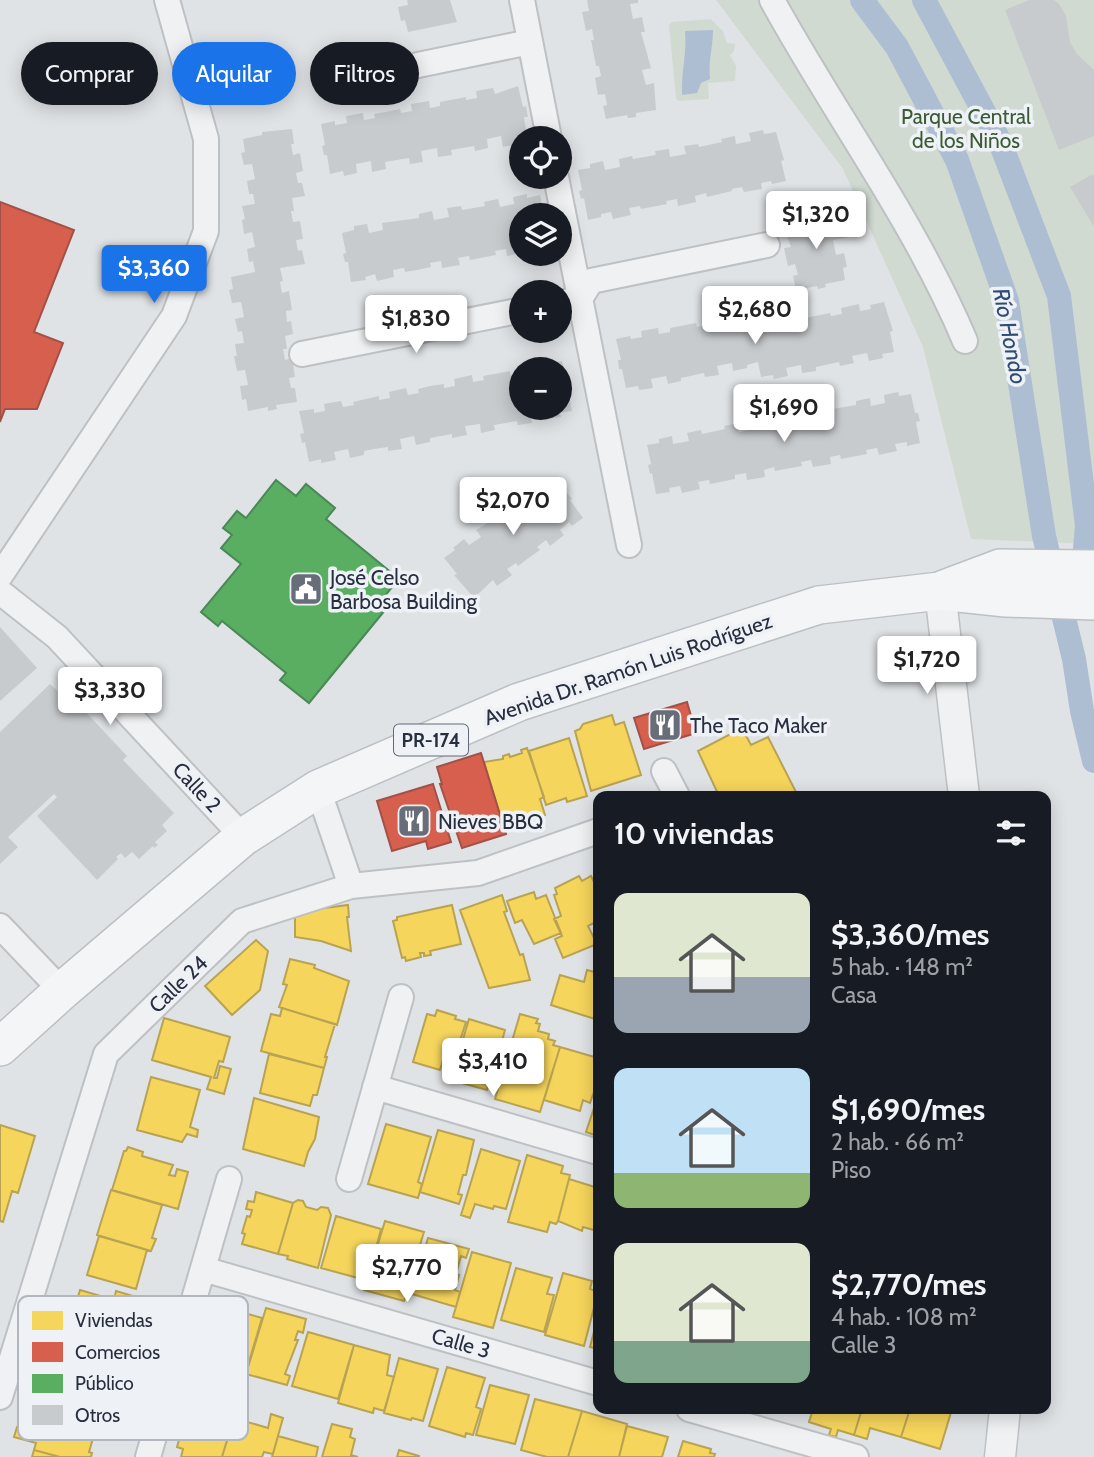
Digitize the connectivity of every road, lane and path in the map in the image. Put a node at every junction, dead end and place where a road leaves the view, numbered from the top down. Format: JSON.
{"nodes":[{"id":1,"x":167,"y":0,"type":"edge"},
{"id":2,"x":522,"y":0,"type":"edge"},
{"id":3,"x":772,"y":0,"type":"edge"},
{"id":4,"x":530,"y":42,"type":"junction"},
{"id":5,"x":419,"y":65,"type":"edge"},
{"id":6,"x":547,"y":126,"type":"edge"},
{"id":7,"x":557,"y":189,"type":"edge"},
{"id":8,"x":767,"y":245,"type":"dead end"},
{"id":9,"x":568,"y":280,"type":"edge"},
{"id":10,"x":572,"y":299,"type":"edge"},
{"id":11,"x":572,"y":309,"type":"edge"},
{"id":12,"x":509,"y":313,"type":"edge"},
{"id":13,"x":965,"y":341,"type":"dead end"},
{"id":14,"x":302,"y":354,"type":"dead end"},
{"id":15,"x":629,"y":545,"type":"dead end"},
{"id":16,"x":1094,"y":569,"type":"edge"},
{"id":17,"x":0,"y":576,"type":"edge"},
{"id":18,"x":1003,"y":583,"type":"junction"},
{"id":19,"x":940,"y":591,"type":"junction"},
{"id":20,"x":0,"y":592,"type":"edge"},
{"id":21,"x":1094,"y":601,"type":"edge"},
{"id":22,"x":664,"y":771,"type":"dead end"},
{"id":23,"x":318,"y":789,"type":"junction"},
{"id":24,"x":674,"y":791,"type":"edge"},
{"id":25,"x":963,"y":791,"type":"edge"},
{"id":26,"x":593,"y":833,"type":"edge"},
{"id":27,"x":243,"y":836,"type":"junction"},
{"id":28,"x":351,"y":886,"type":"junction"},
{"id":29,"x":0,"y":926,"type":"edge"},
{"id":30,"x":62,"y":991,"type":"junction"},
{"id":31,"x":401,"y":997,"type":"dead end"},
{"id":32,"x":0,"y":1047,"type":"edge"},
{"id":33,"x":375,"y":1087,"type":"junction"},
{"id":34,"x":593,"y":1151,"type":"edge"},
{"id":35,"x":229,"y":1179,"type":"dead end"},
{"id":36,"x":349,"y":1179,"type":"dead end"},
{"id":37,"x":203,"y":1269,"type":"junction"},
{"id":38,"x":31,"y":1296,"type":"edge"},
{"id":39,"x":195,"y":1296,"type":"edge"},
{"id":40,"x":18,"y":1340,"type":"edge"},
{"id":41,"x":593,"y":1382,"type":"edge"},
{"id":42,"x":0,"y":1398,"type":"edge"},
{"id":43,"x":706,"y":1414,"type":"edge"},
{"id":44,"x":1004,"y":1414,"type":"edge"},
{"id":45,"x":153,"y":1440,"type":"edge"},
{"id":46,"x":148,"y":1457,"type":"edge"},
{"id":47,"x":856,"y":1457,"type":"edge"},
{"id":48,"x":1000,"y":1457,"type":"edge"}],
"edges":[{"from":1,"to":17,"type":"street"},
{"from":2,"to":4,"type":"street"},
{"from":3,"to":13,"type":"street"},
{"from":4,"to":5,"type":"street"},
{"from":4,"to":6,"type":"street"},
{"from":7,"to":9,"type":"street"},
{"from":8,"to":10,"type":"street"},
{"from":11,"to":15,"type":"street"},
{"from":12,"to":14,"type":"street"},
{"from":16,"to":18,"type":"main road","name":"Avenida Dr. Ramón Luis Rodríguez"},
{"from":18,"to":19,"type":"main road","name":"Avenida Dr. Ramón Luis Rodríguez"},
{"from":18,"to":21,"type":"main road","name":"Avenida Dr. Ramón Luis Rodríguez"},
{"from":19,"to":23,"type":"main road","name":"Avenida Dr. Ramón Luis Rodríguez","number":"PR-174"},
{"from":19,"to":25,"type":"street"},
{"from":20,"to":27,"type":"street","name":"Calle 2"},
{"from":22,"to":24,"type":"street"},
{"from":23,"to":27,"type":"main road","name":"Avenida Dr. Ramón Luis Rodríguez","number":"PR-174"},
{"from":23,"to":28,"type":"street"},
{"from":26,"to":28,"type":"street","name":"Calle 24"},
{"from":27,"to":30,"type":"main road","name":"Avenida Dr. Ramón Luis Rodríguez","number":"PR-174"},
{"from":28,"to":38,"type":"street","name":"Calle 24"},
{"from":29,"to":30,"type":"street"},
{"from":30,"to":32,"type":"main road","name":"Avenida Dr. Ramón Luis Rodríguez","number":"PR-174"},
{"from":31,"to":33,"type":"street"},
{"from":33,"to":34,"type":"street"},
{"from":33,"to":36,"type":"street"},
{"from":35,"to":37,"type":"street"},
{"from":37,"to":39,"type":"street"},
{"from":37,"to":41,"type":"street","name":"Calle 3"},
{"from":40,"to":42,"type":"street","name":"Calle 24"},
{"from":43,"to":47,"type":"street"},
{"from":44,"to":48,"type":"street"},
{"from":45,"to":46,"type":"street"}]}
